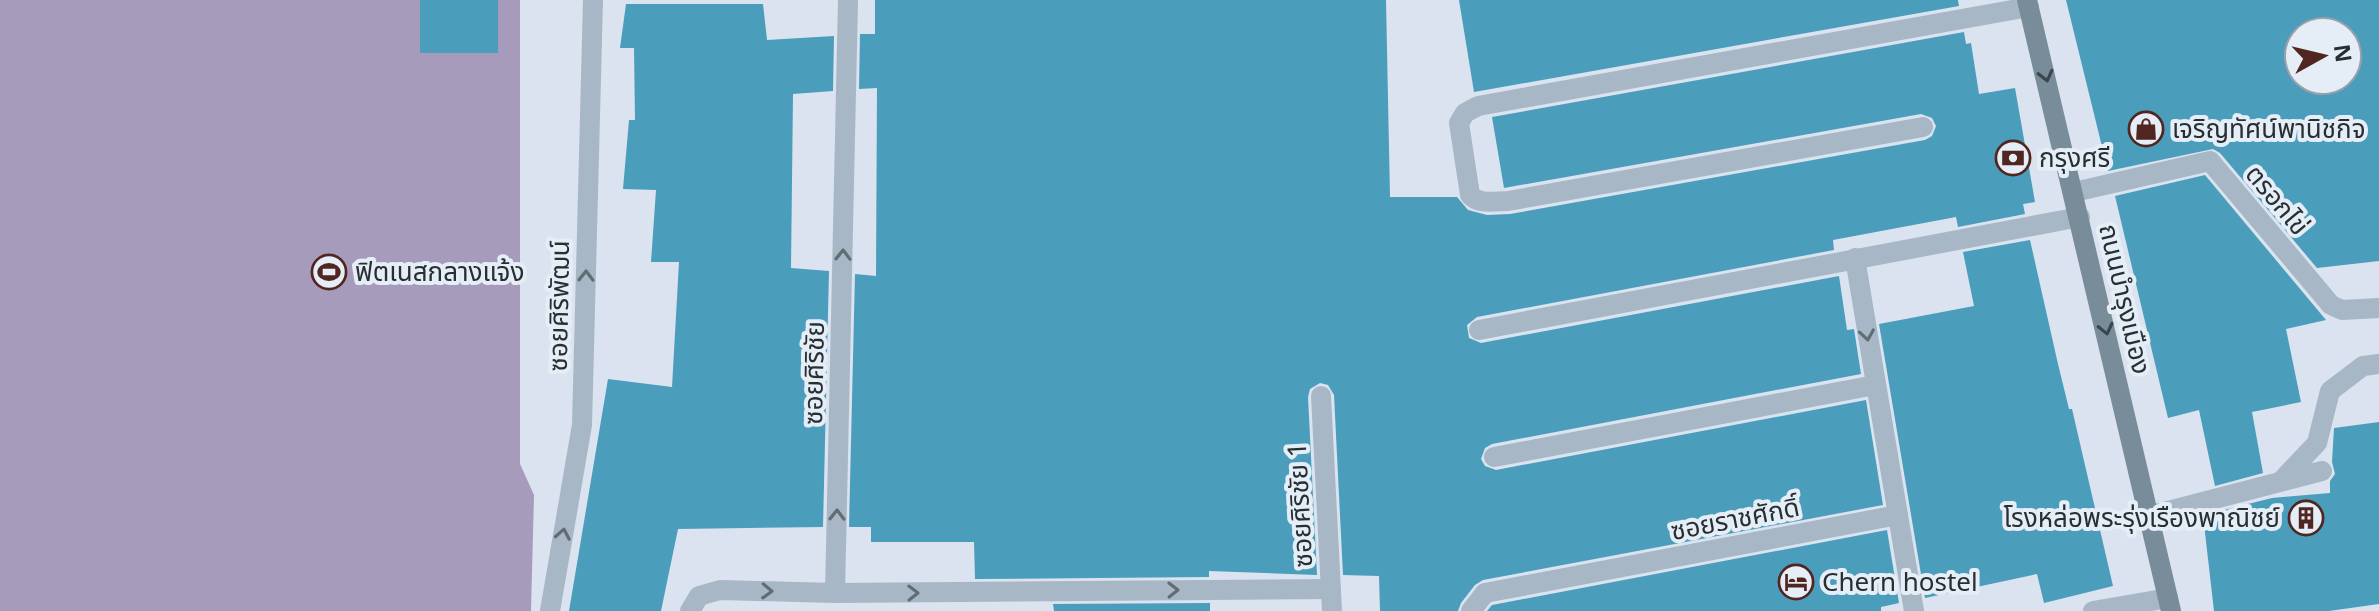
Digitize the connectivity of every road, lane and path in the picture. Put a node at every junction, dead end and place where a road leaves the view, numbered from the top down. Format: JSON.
{"nodes":[{"id":1,"x":593,"y":0,"type":"edge"},
{"id":2,"x":848,"y":0,"type":"edge"},
{"id":3,"x":2028,"y":4,"type":"edge"},
{"id":4,"x":1923,"y":127,"type":"dead end"},
{"id":5,"x":2074,"y":192,"type":"junction"},
{"id":6,"x":2080,"y":217,"type":"junction"},
{"id":7,"x":1855,"y":258,"type":"junction"},
{"id":8,"x":2379,"y":308,"type":"edge"},
{"id":9,"x":1479,"y":330,"type":"dead end"},
{"id":10,"x":2379,"y":364,"type":"edge"},
{"id":11,"x":1875,"y":385,"type":"junction"},
{"id":12,"x":1321,"y":396,"type":"dead end"},
{"id":13,"x":1494,"y":457,"type":"dead end"},
{"id":14,"x":2322,"y":471,"type":"dead end"},
{"id":15,"x":2282,"y":480,"type":"junction"},
{"id":16,"x":1898,"y":515,"type":"junction"},
{"id":17,"x":2149,"y":516,"type":"junction"},
{"id":18,"x":1331,"y":589,"type":"junction"},
{"id":19,"x":835,"y":593,"type":"junction"},
{"id":20,"x":2169,"y":604,"type":"edge"},
{"id":21,"x":550,"y":611,"type":"edge"},
{"id":22,"x":690,"y":611,"type":"edge"},
{"id":23,"x":1332,"y":611,"type":"edge"},
{"id":24,"x":1471,"y":611,"type":"edge"},
{"id":25,"x":1914,"y":611,"type":"edge"},
{"id":26,"x":2093,"y":611,"type":"edge"}],
"edges":[{"from":21,"to":1,"type":"street","name":"ซอยศิริพัฒน์","one_way":true},
{"from":19,"to":2,"type":"street","name":"ซอยศิริชัย","one_way":true},
{"from":3,"to":4,"type":"street"},
{"from":3,"to":5,"type":"main road","name":"ถนนบำรุงเมือง","one_way":true},
{"from":5,"to":6,"type":"main road","name":"ถนนบำรุงเมือง"},
{"from":5,"to":8,"type":"street","name":"ตรอกไข่"},
{"from":6,"to":7,"type":"street"},
{"from":6,"to":17,"type":"main road","name":"ถนนบำรุงเมือง","one_way":true},
{"from":7,"to":9,"type":"street"},
{"from":7,"to":11,"type":"street","one_way":true},
{"from":10,"to":15,"type":"street"},
{"from":11,"to":13,"type":"street"},
{"from":11,"to":16,"type":"street"},
{"from":12,"to":18,"type":"street","name":"ซอยศิริชัย 1"},
{"from":14,"to":15,"type":"street"},
{"from":15,"to":17,"type":"street"},
{"from":16,"to":24,"type":"street","name":"ซอยราชศักดิ์"},
{"from":16,"to":25,"type":"street"},
{"from":17,"to":20,"type":"main road","name":"ถนนบำรุงเมือง"},
{"from":19,"to":18,"type":"street","one_way":true},
{"from":18,"to":23,"type":"street","name":"ซอยศิริชัย 1"},
{"from":22,"to":19,"type":"street","one_way":true},
{"from":20,"to":26,"type":"street"}]}
